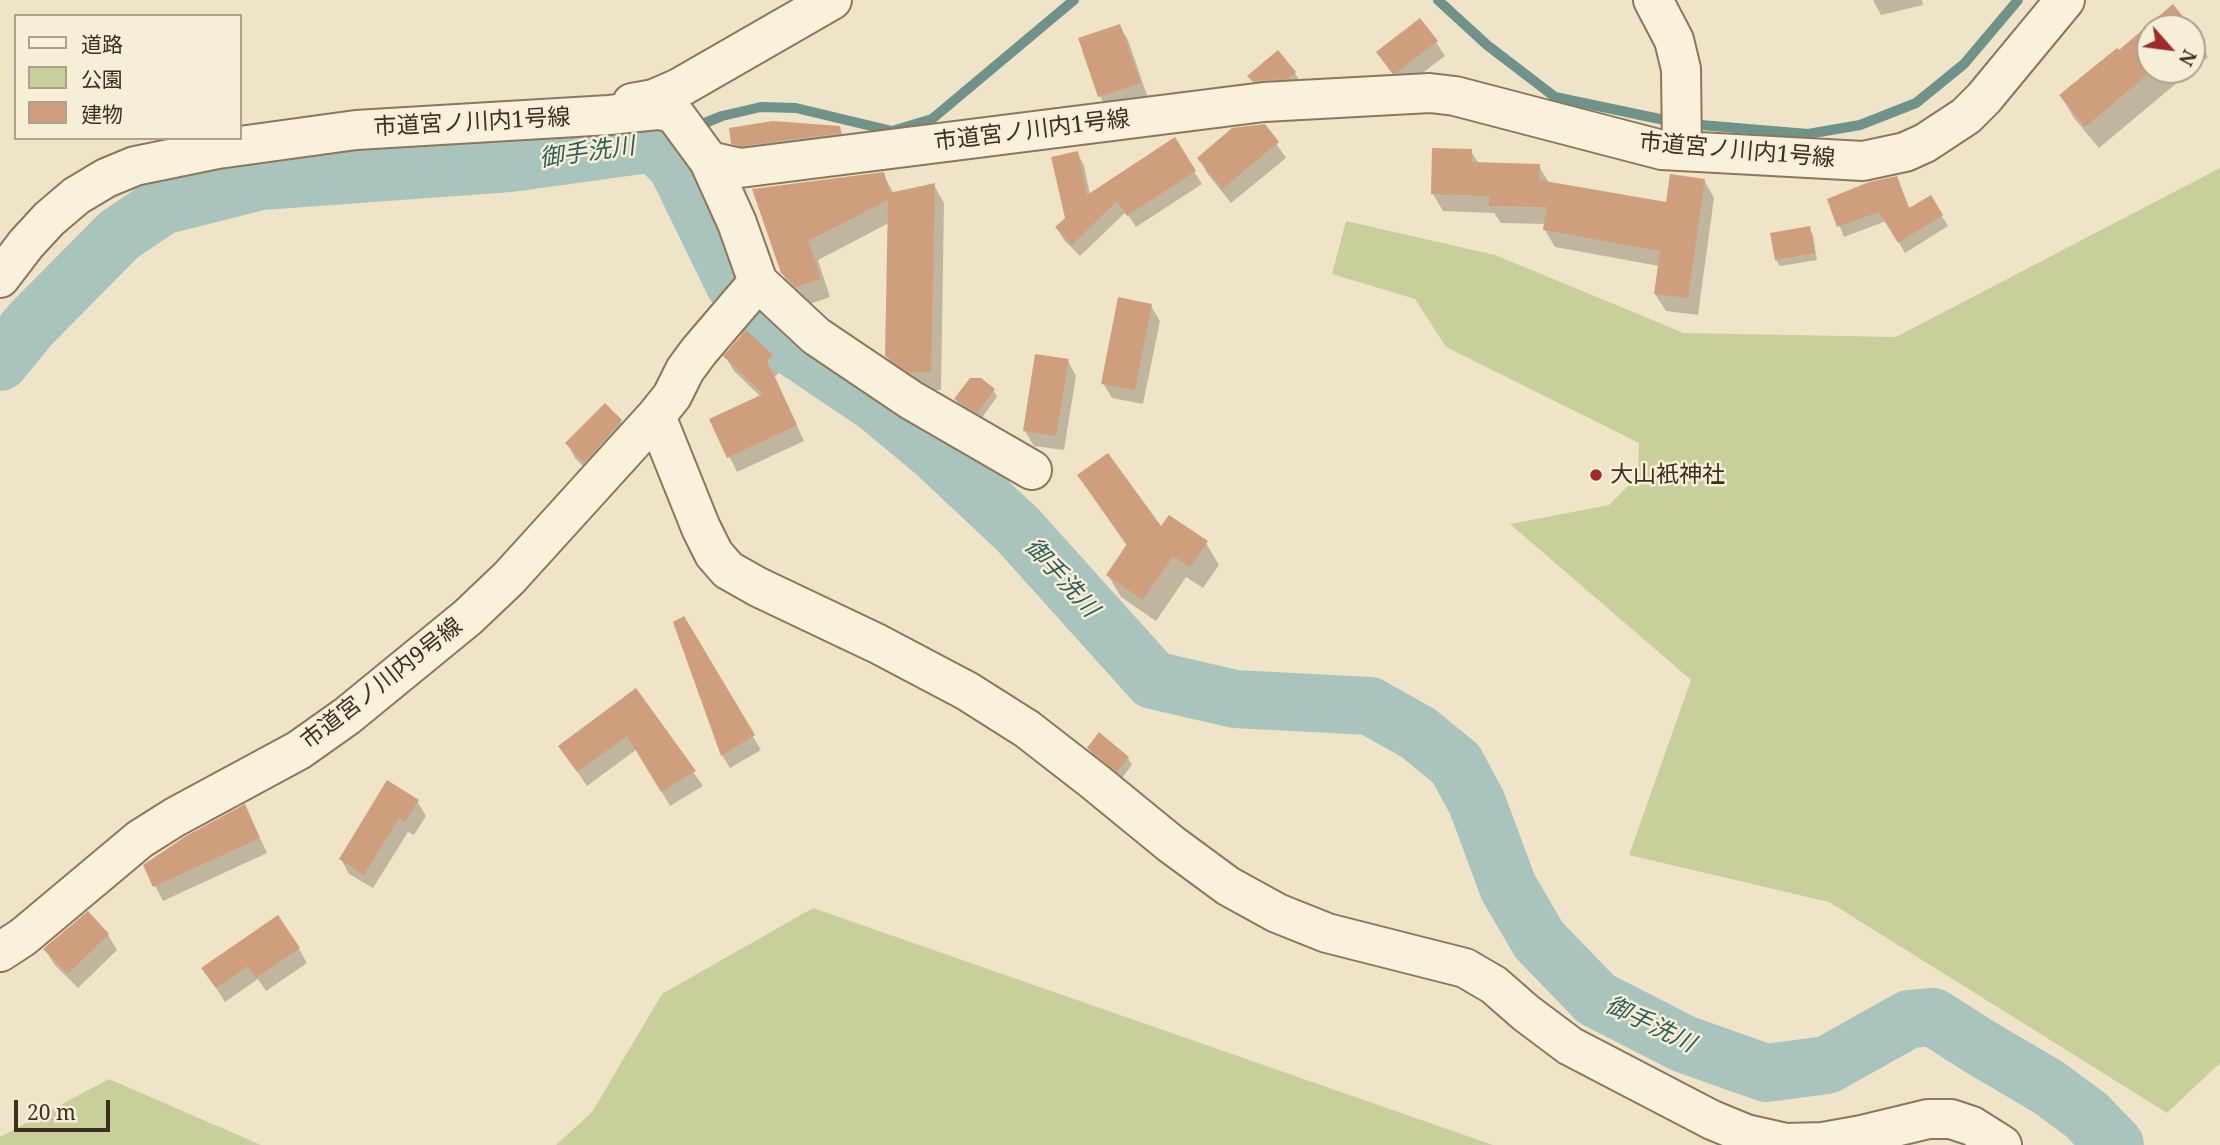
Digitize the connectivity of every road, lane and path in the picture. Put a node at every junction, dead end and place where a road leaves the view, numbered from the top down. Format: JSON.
{"nodes":[{"id":1,"x":832,"y":0,"type":"edge"},
{"id":2,"x":1653,"y":0,"type":"edge"},
{"id":3,"x":2065,"y":0,"type":"edge"},
{"id":4,"x":576,"y":117,"type":"junction"},
{"id":5,"x":697,"y":144,"type":"junction"},
{"id":6,"x":1681,"y":145,"type":"junction"},
{"id":7,"x":0,"y":278,"type":"edge"},
{"id":8,"x":749,"y":292,"type":"junction"},
{"id":9,"x":656,"y":416,"type":"junction"},
{"id":10,"x":1032,"y":470,"type":"dead end"},
{"id":11,"x":0,"y":952,"type":"edge"},
{"id":12,"x":2002,"y":1145,"type":"edge"}],
"edges":[{"from":1,"to":4,"type":"street"},
{"from":2,"to":6,"type":"street"},
{"from":3,"to":6,"type":"street","name":"市道宮ノ川内1号線"},
{"from":4,"to":5,"type":"street","name":"市道宮ノ川内1号線"},
{"from":4,"to":7,"type":"street","name":"市道宮ノ川内1号線"},
{"from":5,"to":6,"type":"street","name":"市道宮ノ川内1号線"},
{"from":5,"to":8,"type":"street"},
{"from":8,"to":9,"type":"street","name":"市道宮ノ川内9号線"},
{"from":8,"to":10,"type":"street"},
{"from":9,"to":11,"type":"street","name":"市道宮ノ川内9号線"},
{"from":9,"to":12,"type":"street"}]}
